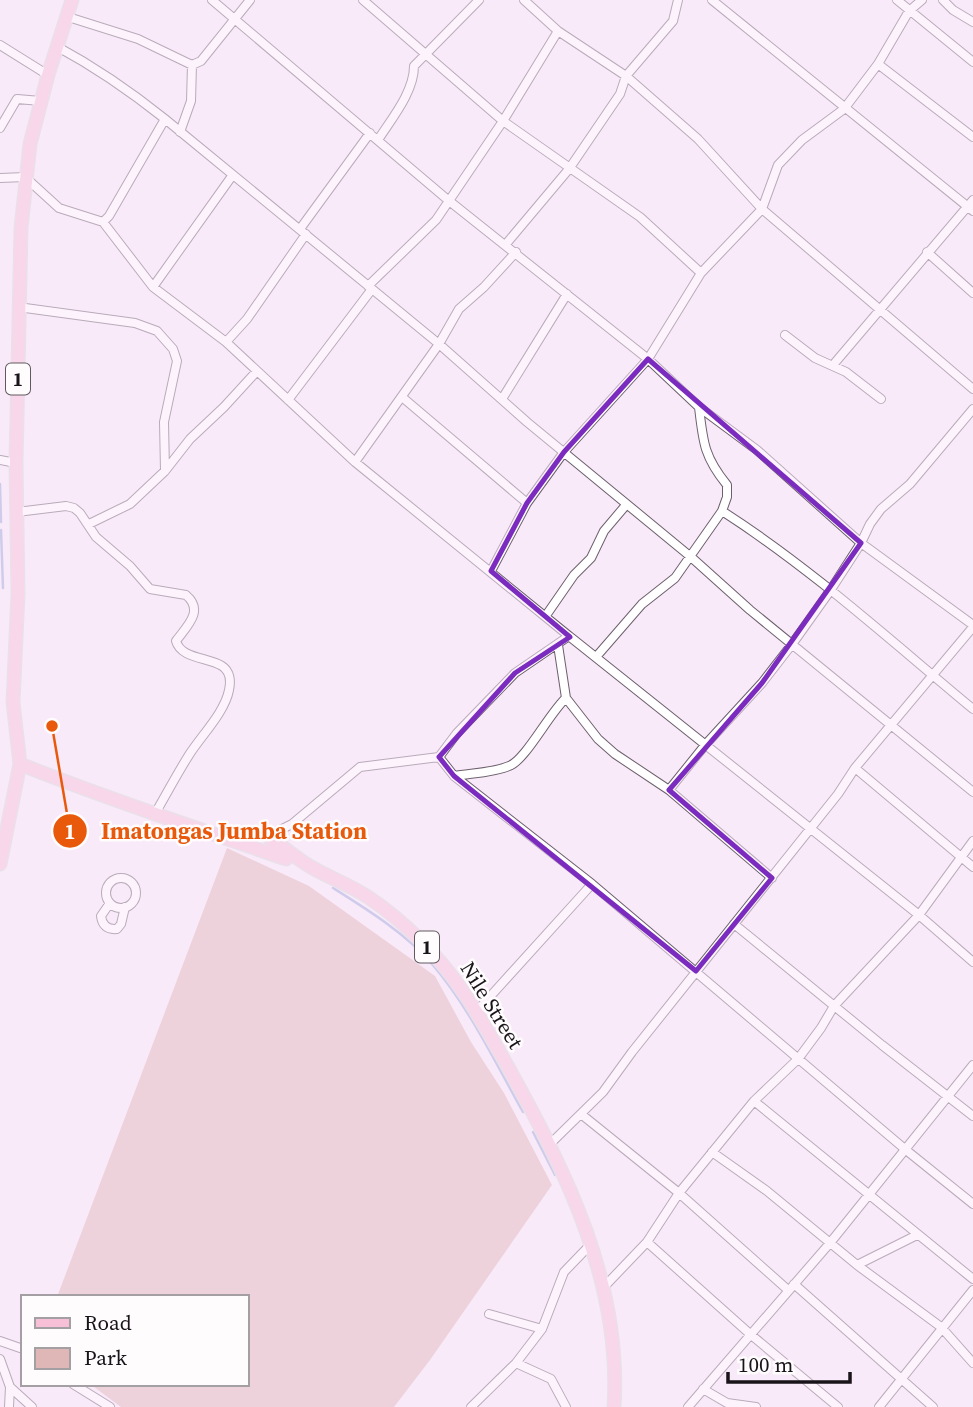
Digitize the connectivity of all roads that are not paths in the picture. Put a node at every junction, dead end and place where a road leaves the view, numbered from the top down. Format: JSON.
{"nodes":[{"id":1,"x":72,"y":0,"type":"edge"},
{"id":2,"x":212,"y":0,"type":"edge"},
{"id":3,"x":250,"y":0,"type":"edge"},
{"id":4,"x":363,"y":0,"type":"edge"},
{"id":5,"x":479,"y":0,"type":"edge"},
{"id":6,"x":524,"y":0,"type":"edge"},
{"id":7,"x":678,"y":0,"type":"edge"},
{"id":8,"x":712,"y":0,"type":"edge"},
{"id":9,"x":897,"y":0,"type":"edge"},
{"id":10,"x":922,"y":0,"type":"edge"},
{"id":11,"x":943,"y":0,"type":"edge"},
{"id":12,"x":909,"y":12,"type":"junction"},
{"id":13,"x":65,"y":16,"type":"junction"},
{"id":14,"x":235,"y":19,"type":"junction"},
{"id":15,"x":973,"y":22,"type":"edge"},
{"id":16,"x":558,"y":31,"type":"junction"},
{"id":17,"x":0,"y":45,"type":"edge"},
{"id":18,"x":56,"y":46,"type":"junction"},
{"id":19,"x":425,"y":53,"type":"junction"},
{"id":20,"x":973,"y":62,"type":"edge"},
{"id":21,"x":878,"y":64,"type":"junction"},
{"id":22,"x":192,"y":65,"type":"junction"},
{"id":23,"x":48,"y":75,"type":"junction"},
{"id":24,"x":626,"y":76,"type":"junction"},
{"id":25,"x":41,"y":101,"type":"junction"},
{"id":26,"x":844,"y":109,"type":"junction"},
{"id":27,"x":165,"y":119,"type":"junction"},
{"id":28,"x":503,"y":121,"type":"junction"},
{"id":29,"x":0,"y":128,"type":"edge"},
{"id":30,"x":180,"y":132,"type":"junction"},
{"id":31,"x":370,"y":133,"type":"junction"},
{"id":32,"x":973,"y":137,"type":"edge"},
{"id":33,"x":378,"y":140,"type":"junction"},
{"id":34,"x":569,"y":169,"type":"junction"},
{"id":35,"x":232,"y":176,"type":"junction"},
{"id":36,"x":25,"y":177,"type":"junction"},
{"id":37,"x":0,"y":178,"type":"edge"},
{"id":38,"x":448,"y":200,"type":"junction"},
{"id":39,"x":971,"y":206,"type":"edge"},
{"id":40,"x":762,"y":209,"type":"junction"},
{"id":41,"x":103,"y":222,"type":"junction"},
{"id":42,"x":303,"y":232,"type":"junction"},
{"id":43,"x":506,"y":244,"type":"junction"},
{"id":44,"x":516,"y":252,"type":"junction"},
{"id":45,"x":927,"y":252,"type":"junction"},
{"id":46,"x":701,"y":273,"type":"junction"},
{"id":47,"x":153,"y":287,"type":"junction"},
{"id":48,"x":370,"y":288,"type":"junction"},
{"id":49,"x":973,"y":293,"type":"edge"},
{"id":50,"x":568,"y":294,"type":"junction"},
{"id":51,"x":18,"y":307,"type":"dead end"},
{"id":52,"x":881,"y":309,"type":"junction"},
{"id":53,"x":785,"y":335,"type":"dead end"},
{"id":54,"x":226,"y":342,"type":"junction"},
{"id":55,"x":439,"y":344,"type":"junction"},
{"id":56,"x":648,"y":359,"type":"junction"},
{"id":57,"x":833,"y":365,"type":"junction"},
{"id":58,"x":257,"y":371,"type":"junction"},
{"id":59,"x":973,"y":389,"type":"edge"},
{"id":60,"x":402,"y":397,"type":"junction"},
{"id":61,"x":502,"y":399,"type":"junction"},
{"id":62,"x":881,"y":399,"type":"dead end"},
{"id":63,"x":288,"y":400,"type":"junction"},
{"id":64,"x":699,"y":407,"type":"junction"},
{"id":65,"x":973,"y":409,"type":"edge"},
{"id":66,"x":564,"y":452,"type":"junction"},
{"id":67,"x":0,"y":460,"type":"edge"},
{"id":68,"x":355,"y":462,"type":"junction"},
{"id":69,"x":16,"y":463,"type":"junction"},
{"id":70,"x":165,"y":471,"type":"junction"},
{"id":71,"x":527,"y":503,"type":"junction"},
{"id":72,"x":626,"y":505,"type":"junction"},
{"id":73,"x":722,"y":511,"type":"junction"},
{"id":74,"x":17,"y":512,"type":"junction"},
{"id":75,"x":89,"y":524,"type":"junction"},
{"id":76,"x":861,"y":543,"type":"junction"},
{"id":77,"x":691,"y":557,"type":"junction"},
{"id":78,"x":491,"y":571,"type":"junction"},
{"id":79,"x":830,"y":591,"type":"junction"},
{"id":80,"x":547,"y":614,"type":"dead end"},
{"id":81,"x":973,"y":626,"type":"edge"},
{"id":82,"x":569,"y":636,"type":"junction"},
{"id":83,"x":793,"y":643,"type":"junction"},
{"id":84,"x":558,"y":645,"type":"junction"},
{"id":85,"x":596,"y":657,"type":"junction"},
{"id":86,"x":934,"y":677,"type":"junction"},
{"id":87,"x":566,"y":698,"type":"junction"},
{"id":88,"x":973,"y":709,"type":"edge"},
{"id":89,"x":893,"y":725,"type":"junction"},
{"id":90,"x":706,"y":744,"type":"junction"},
{"id":91,"x":439,"y":757,"type":"junction"},
{"id":92,"x":20,"y":764,"type":"junction"},
{"id":93,"x":855,"y":768,"type":"junction"},
{"id":94,"x":454,"y":776,"type":"junction"},
{"id":95,"x":669,"y":790,"type":"junction"},
{"id":96,"x":973,"y":792,"type":"edge"},
{"id":97,"x":156,"y":812,"type":"junction"},
{"id":98,"x":810,"y":829,"type":"junction"},
{"id":99,"x":268,"y":836,"type":"junction"},
{"id":100,"x":973,"y":841,"type":"edge"},
{"id":101,"x":960,"y":857,"type":"junction"},
{"id":102,"x":0,"y":864,"type":"edge"},
{"id":103,"x":973,"y":867,"type":"edge"},
{"id":104,"x":772,"y":878,"type":"junction"},
{"id":105,"x":592,"y":884,"type":"junction"},
{"id":106,"x":110,"y":903,"type":"junction"},
{"id":107,"x":125,"y":907,"type":"junction"},
{"id":108,"x":919,"y":915,"type":"junction"},
{"id":109,"x":734,"y":924,"type":"junction"},
{"id":110,"x":973,"y":962,"type":"edge"},
{"id":111,"x":696,"y":971,"type":"junction"},
{"id":112,"x":834,"y":1006,"type":"junction"},
{"id":113,"x":477,"y":1011,"type":"junction"},
{"id":114,"x":798,"y":1059,"type":"junction"},
{"id":115,"x":973,"y":1065,"type":"edge"},
{"id":116,"x":947,"y":1097,"type":"junction"},
{"id":117,"x":754,"y":1101,"type":"junction"},
{"id":118,"x":581,"y":1114,"type":"junction"},
{"id":119,"x":973,"y":1116,"type":"edge"},
{"id":120,"x":549,"y":1145,"type":"junction"},
{"id":121,"x":906,"y":1150,"type":"junction"},
{"id":122,"x":712,"y":1152,"type":"junction"},
{"id":123,"x":680,"y":1193,"type":"junction"},
{"id":124,"x":869,"y":1195,"type":"junction"},
{"id":125,"x":973,"y":1204,"type":"edge"},
{"id":126,"x":917,"y":1235,"type":"junction"},
{"id":127,"x":647,"y":1242,"type":"junction"},
{"id":128,"x":830,"y":1243,"type":"junction"},
{"id":129,"x":591,"y":1244,"type":"junction"},
{"id":130,"x":857,"y":1265,"type":"junction"},
{"id":131,"x":973,"y":1279,"type":"edge"},
{"id":132,"x":791,"y":1287,"type":"junction"},
{"id":133,"x":603,"y":1288,"type":"junction"},
{"id":134,"x":973,"y":1290,"type":"edge"},
{"id":135,"x":489,"y":1314,"type":"dead end"},
{"id":136,"x":941,"y":1327,"type":"junction"},
{"id":137,"x":542,"y":1329,"type":"junction"},
{"id":138,"x":750,"y":1334,"type":"junction"},
{"id":139,"x":0,"y":1341,"type":"edge"},
{"id":140,"x":21,"y":1348,"type":"edge"},
{"id":141,"x":0,"y":1359,"type":"edge"},
{"id":142,"x":516,"y":1363,"type":"junction"},
{"id":143,"x":973,"y":1363,"type":"edge"},
{"id":144,"x":901,"y":1381,"type":"junction"},
{"id":145,"x":76,"y":1386,"type":"edge"},
{"id":146,"x":10,"y":1387,"type":"junction"},
{"id":147,"x":703,"y":1389,"type":"junction"},
{"id":148,"x":6,"y":1403,"type":"edge"},
{"id":149,"x":32,"y":1407,"type":"edge"},
{"id":150,"x":110,"y":1407,"type":"edge"},
{"id":151,"x":471,"y":1407,"type":"edge"},
{"id":152,"x":566,"y":1407,"type":"edge"},
{"id":153,"x":614,"y":1407,"type":"edge"},
{"id":154,"x":688,"y":1407,"type":"edge"},
{"id":155,"x":757,"y":1407,"type":"edge"},
{"id":156,"x":838,"y":1407,"type":"edge"},
{"id":157,"x":879,"y":1407,"type":"edge"},
{"id":158,"x":933,"y":1407,"type":"edge"}],
"edges":[{"from":1,"to":13,"type":"main road","number":"1"},
{"from":2,"to":14,"type":"street"},
{"from":3,"to":14,"type":"street"},
{"from":4,"to":19,"type":"street"},
{"from":5,"to":19,"type":"street"},
{"from":6,"to":16,"type":"street"},
{"from":7,"to":24,"type":"street"},
{"from":8,"to":26,"type":"street"},
{"from":9,"to":12,"type":"street"},
{"from":10,"to":12,"type":"street"},
{"from":11,"to":15,"type":"street"},
{"from":12,"to":20,"type":"street"},
{"from":12,"to":21,"type":"street"},
{"from":13,"to":18,"type":"main road","number":"1"},
{"from":13,"to":22,"type":"street"},
{"from":14,"to":22,"type":"street"},
{"from":14,"to":31,"type":"street"},
{"from":16,"to":24,"type":"street"},
{"from":16,"to":28,"type":"street"},
{"from":17,"to":23,"type":"street"},
{"from":18,"to":23,"type":"main road","number":"1"},
{"from":18,"to":27,"type":"street"},
{"from":19,"to":28,"type":"street"},
{"from":19,"to":33,"type":"street"},
{"from":21,"to":26,"type":"street"},
{"from":21,"to":32,"type":"street"},
{"from":22,"to":30,"type":"street"},
{"from":23,"to":25,"type":"main road","number":"1"},
{"from":24,"to":34,"type":"street"},
{"from":24,"to":40,"type":"street"},
{"from":25,"to":29,"type":"street"},
{"from":25,"to":36,"type":"main road","number":"1"},
{"from":26,"to":39,"type":"street"},
{"from":26,"to":40,"type":"street"},
{"from":27,"to":30,"type":"street"},
{"from":27,"to":41,"type":"street"},
{"from":28,"to":34,"type":"street"},
{"from":28,"to":38,"type":"street"},
{"from":30,"to":35,"type":"street"},
{"from":31,"to":33,"type":"street"},
{"from":31,"to":42,"type":"street"},
{"from":33,"to":38,"type":"street"},
{"from":34,"to":43,"type":"street"},
{"from":34,"to":46,"type":"street"},
{"from":35,"to":42,"type":"street"},
{"from":35,"to":47,"type":"street"},
{"from":36,"to":37,"type":"street"},
{"from":36,"to":41,"type":"street"},
{"from":36,"to":69,"type":"main road","number":"1"},
{"from":38,"to":43,"type":"street"},
{"from":38,"to":48,"type":"street"},
{"from":39,"to":45,"type":"street"},
{"from":40,"to":46,"type":"street"},
{"from":40,"to":52,"type":"street"},
{"from":41,"to":47,"type":"street"},
{"from":42,"to":48,"type":"street"},
{"from":42,"to":54,"type":"street"},
{"from":43,"to":44,"type":"street"},
{"from":44,"to":50,"type":"street"},
{"from":44,"to":55,"type":"street"},
{"from":45,"to":49,"type":"street"},
{"from":45,"to":52,"type":"street"},
{"from":46,"to":56,"type":"street"},
{"from":47,"to":54,"type":"street"},
{"from":48,"to":55,"type":"street"},
{"from":48,"to":63,"type":"street"},
{"from":50,"to":56,"type":"street"},
{"from":50,"to":61,"type":"street"},
{"from":51,"to":70,"type":"street"},
{"from":52,"to":57,"type":"street"},
{"from":52,"to":59,"type":"street"},
{"from":53,"to":57,"type":"street"},
{"from":54,"to":58,"type":"street"},
{"from":55,"to":60,"type":"street"},
{"from":55,"to":61,"type":"street"},
{"from":56,"to":64,"type":"street"},
{"from":56,"to":66,"type":"street"},
{"from":57,"to":62,"type":"street"},
{"from":58,"to":63,"type":"street"},
{"from":58,"to":70,"type":"street"},
{"from":60,"to":68,"type":"street"},
{"from":60,"to":71,"type":"street"},
{"from":61,"to":66,"type":"street"},
{"from":63,"to":68,"type":"street"},
{"from":64,"to":73,"type":"street"},
{"from":64,"to":76,"type":"street"},
{"from":65,"to":76,"type":"street"},
{"from":66,"to":71,"type":"street"},
{"from":66,"to":72,"type":"street"},
{"from":67,"to":69,"type":"street"},
{"from":68,"to":78,"type":"street"},
{"from":69,"to":74,"type":"main road","number":"1"},
{"from":70,"to":75,"type":"street"},
{"from":71,"to":78,"type":"street"},
{"from":72,"to":77,"type":"street"},
{"from":72,"to":80,"type":"street"},
{"from":73,"to":77,"type":"street"},
{"from":73,"to":79,"type":"street"},
{"from":74,"to":75,"type":"street"},
{"from":74,"to":92,"type":"main road","number":"1"},
{"from":75,"to":97,"type":"street"},
{"from":76,"to":79,"type":"street"},
{"from":76,"to":81,"type":"street"},
{"from":77,"to":83,"type":"street"},
{"from":77,"to":85,"type":"street"},
{"from":78,"to":82,"type":"street"},
{"from":79,"to":83,"type":"street"},
{"from":79,"to":86,"type":"street"},
{"from":81,"to":86,"type":"street"},
{"from":82,"to":84,"type":"street"},
{"from":82,"to":85,"type":"street"},
{"from":83,"to":89,"type":"street"},
{"from":83,"to":90,"type":"street"},
{"from":84,"to":87,"type":"street"},
{"from":84,"to":91,"type":"street"},
{"from":85,"to":90,"type":"street"},
{"from":86,"to":88,"type":"street"},
{"from":86,"to":89,"type":"street"},
{"from":87,"to":94,"type":"street"},
{"from":87,"to":95,"type":"street"},
{"from":89,"to":93,"type":"street"},
{"from":89,"to":96,"type":"street"},
{"from":90,"to":95,"type":"street"},
{"from":90,"to":98,"type":"street"},
{"from":91,"to":94,"type":"street"},
{"from":91,"to":99,"type":"street"},
{"from":92,"to":97,"type":"main road"},
{"from":92,"to":102,"type":"main road"},
{"from":93,"to":98,"type":"street"},
{"from":93,"to":101,"type":"street"},
{"from":94,"to":105,"type":"street"},
{"from":95,"to":104,"type":"street"},
{"from":97,"to":99,"type":"main road"},
{"from":98,"to":104,"type":"street"},
{"from":98,"to":108,"type":"street"},
{"from":99,"to":113,"type":"main road","name":"Nile Street","number":"1"},
{"from":100,"to":101,"type":"street"},
{"from":101,"to":103,"type":"street"},
{"from":101,"to":108,"type":"street"},
{"from":104,"to":109,"type":"street"},
{"from":105,"to":111,"type":"street"},
{"from":105,"to":113,"type":"street"},
{"from":106,"to":107,"type":"street"},
{"from":106,"to":107,"type":"street"},
{"from":106,"to":107,"type":"street"},
{"from":108,"to":110,"type":"street"},
{"from":108,"to":112,"type":"street"},
{"from":109,"to":111,"type":"street"},
{"from":109,"to":112,"type":"street"},
{"from":111,"to":114,"type":"street"},
{"from":111,"to":118,"type":"street"},
{"from":112,"to":114,"type":"street"},
{"from":112,"to":116,"type":"street"},
{"from":113,"to":120,"type":"main road","name":"Nile Street","number":"1"},
{"from":114,"to":117,"type":"street"},
{"from":114,"to":121,"type":"street"},
{"from":115,"to":116,"type":"street"},
{"from":116,"to":119,"type":"street"},
{"from":116,"to":121,"type":"street"},
{"from":117,"to":122,"type":"street"},
{"from":117,"to":124,"type":"street"},
{"from":118,"to":120,"type":"street"},
{"from":118,"to":123,"type":"street"},
{"from":120,"to":129,"type":"main road","name":"Nile Street","number":"1"},
{"from":121,"to":124,"type":"street"},
{"from":121,"to":125,"type":"street"},
{"from":122,"to":123,"type":"street"},
{"from":122,"to":128,"type":"street"},
{"from":123,"to":127,"type":"street"},
{"from":123,"to":132,"type":"street"},
{"from":124,"to":126,"type":"street"},
{"from":124,"to":128,"type":"street"},
{"from":126,"to":130,"type":"street"},
{"from":126,"to":131,"type":"street"},
{"from":127,"to":133,"type":"street"},
{"from":127,"to":138,"type":"street"},
{"from":128,"to":130,"type":"street"},
{"from":128,"to":132,"type":"street"},
{"from":129,"to":133,"type":"main road","name":"Nile Street","number":"1"},
{"from":129,"to":137,"type":"street"},
{"from":130,"to":136,"type":"street"},
{"from":132,"to":138,"type":"street"},
{"from":132,"to":144,"type":"street"},
{"from":133,"to":153,"type":"main road","name":"Nile Street","number":"1"},
{"from":134,"to":136,"type":"street"},
{"from":135,"to":137,"type":"street"},
{"from":136,"to":143,"type":"street"},
{"from":136,"to":144,"type":"street"},
{"from":137,"to":142,"type":"street"},
{"from":138,"to":147,"type":"street"},
{"from":138,"to":156,"type":"street"},
{"from":139,"to":140,"type":"street"},
{"from":141,"to":146,"type":"street"},
{"from":142,"to":151,"type":"street"},
{"from":142,"to":152,"type":"street"},
{"from":144,"to":157,"type":"street"},
{"from":144,"to":158,"type":"street"},
{"from":145,"to":150,"type":"street"},
{"from":146,"to":148,"type":"street"},
{"from":146,"to":149,"type":"street"},
{"from":147,"to":154,"type":"street"},
{"from":147,"to":155,"type":"street"}]}
